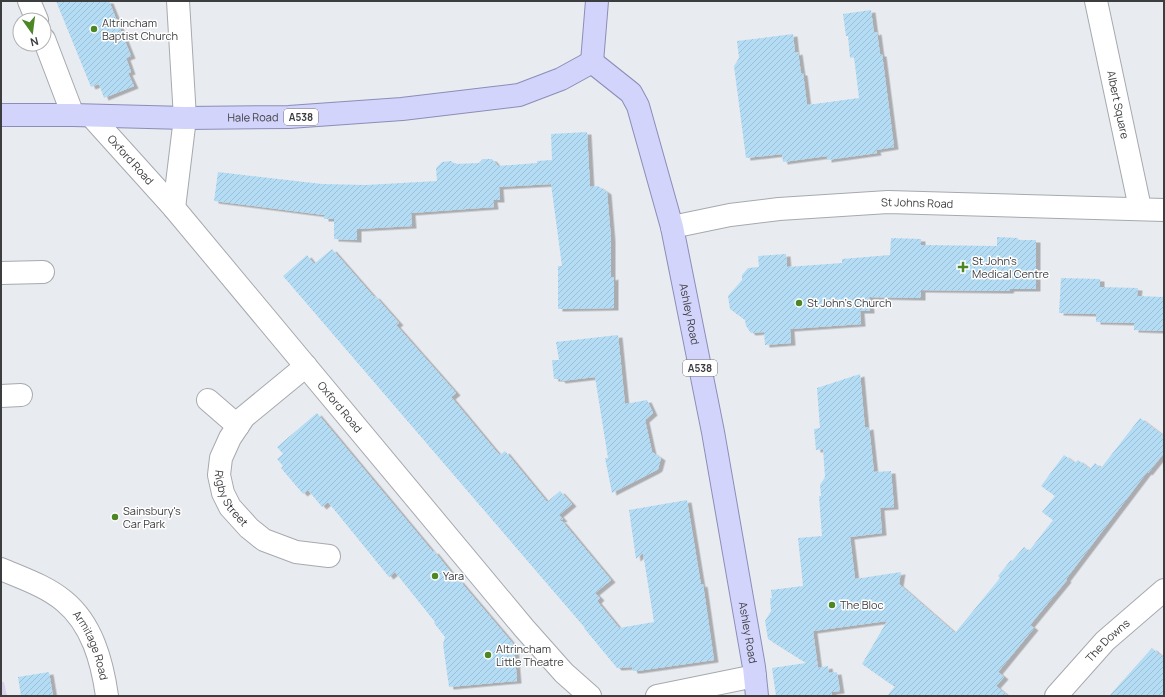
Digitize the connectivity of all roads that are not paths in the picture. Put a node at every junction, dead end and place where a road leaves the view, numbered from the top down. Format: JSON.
{"nodes":[{"id":1,"x":29,"y":1,"type":"edge"},
{"id":2,"x":178,"y":1,"type":"edge"},
{"id":3,"x":597,"y":1,"type":"edge"},
{"id":4,"x":1096,"y":1,"type":"edge"},
{"id":5,"x":33,"y":12,"type":"edge"},
{"id":6,"x":50,"y":52,"type":"edge"},
{"id":7,"x":592,"y":62,"type":"junction"},
{"id":8,"x":1,"y":115,"type":"edge"},
{"id":9,"x":82,"y":115,"type":"junction"},
{"id":10,"x":184,"y":118,"type":"junction"},
{"id":11,"x":174,"y":208,"type":"junction"},
{"id":12,"x":1140,"y":208,"type":"junction"},
{"id":13,"x":1164,"y":210,"type":"edge"},
{"id":14,"x":672,"y":227,"type":"junction"},
{"id":15,"x":43,"y":272,"type":"dead end"},
{"id":16,"x":1,"y":273,"type":"edge"},
{"id":17,"x":306,"y":366,"type":"junction"},
{"id":18,"x":208,"y":400,"type":"dead end"},
{"id":19,"x":238,"y":426,"type":"junction"},
{"id":20,"x":329,"y":556,"type":"dead end"},
{"id":21,"x":1,"y":570,"type":"edge"},
{"id":22,"x":1164,"y":590,"type":"edge"},
{"id":23,"x":756,"y":686,"type":"edge"},
{"id":24,"x":107,"y":696,"type":"edge"},
{"id":25,"x":590,"y":696,"type":"edge"},
{"id":26,"x":657,"y":696,"type":"edge"},
{"id":27,"x":1056,"y":696,"type":"edge"}],
"edges":[{"from":1,"to":5,"type":"street"},
{"from":2,"to":10,"type":"street"},
{"from":3,"to":7,"type":"main road"},
{"from":4,"to":12,"type":"street","name":"Albert Square"},
{"from":6,"to":9,"type":"street"},
{"from":7,"to":10,"type":"main road","name":"Hale Road","number":"A538"},
{"from":7,"to":14,"type":"main road","name":"Ashley Road","number":"A538"},
{"from":8,"to":9,"type":"main road","name":"Hale Road","number":"A538"},
{"from":9,"to":10,"type":"main road","name":"Hale Road","number":"A538"},
{"from":9,"to":11,"type":"street","name":"Oxford Road"},
{"from":10,"to":11,"type":"street"},
{"from":11,"to":17,"type":"street","name":"Oxford Road"},
{"from":12,"to":13,"type":"street","name":"St Johns Road"},
{"from":12,"to":14,"type":"street","name":"St Johns Road"},
{"from":14,"to":23,"type":"main road","name":"Ashley Road","number":"A538"},
{"from":15,"to":16,"type":"street"},
{"from":17,"to":19,"type":"street","name":"Rigby Street"},
{"from":17,"to":25,"type":"street","name":"Oxford Road"},
{"from":18,"to":19,"type":"street"},
{"from":19,"to":20,"type":"street","name":"Rigby Street"},
{"from":21,"to":24,"type":"street","name":"Armitage Road"},
{"from":22,"to":27,"type":"street","name":"The Downs"},
{"from":23,"to":26,"type":"street"}]}
